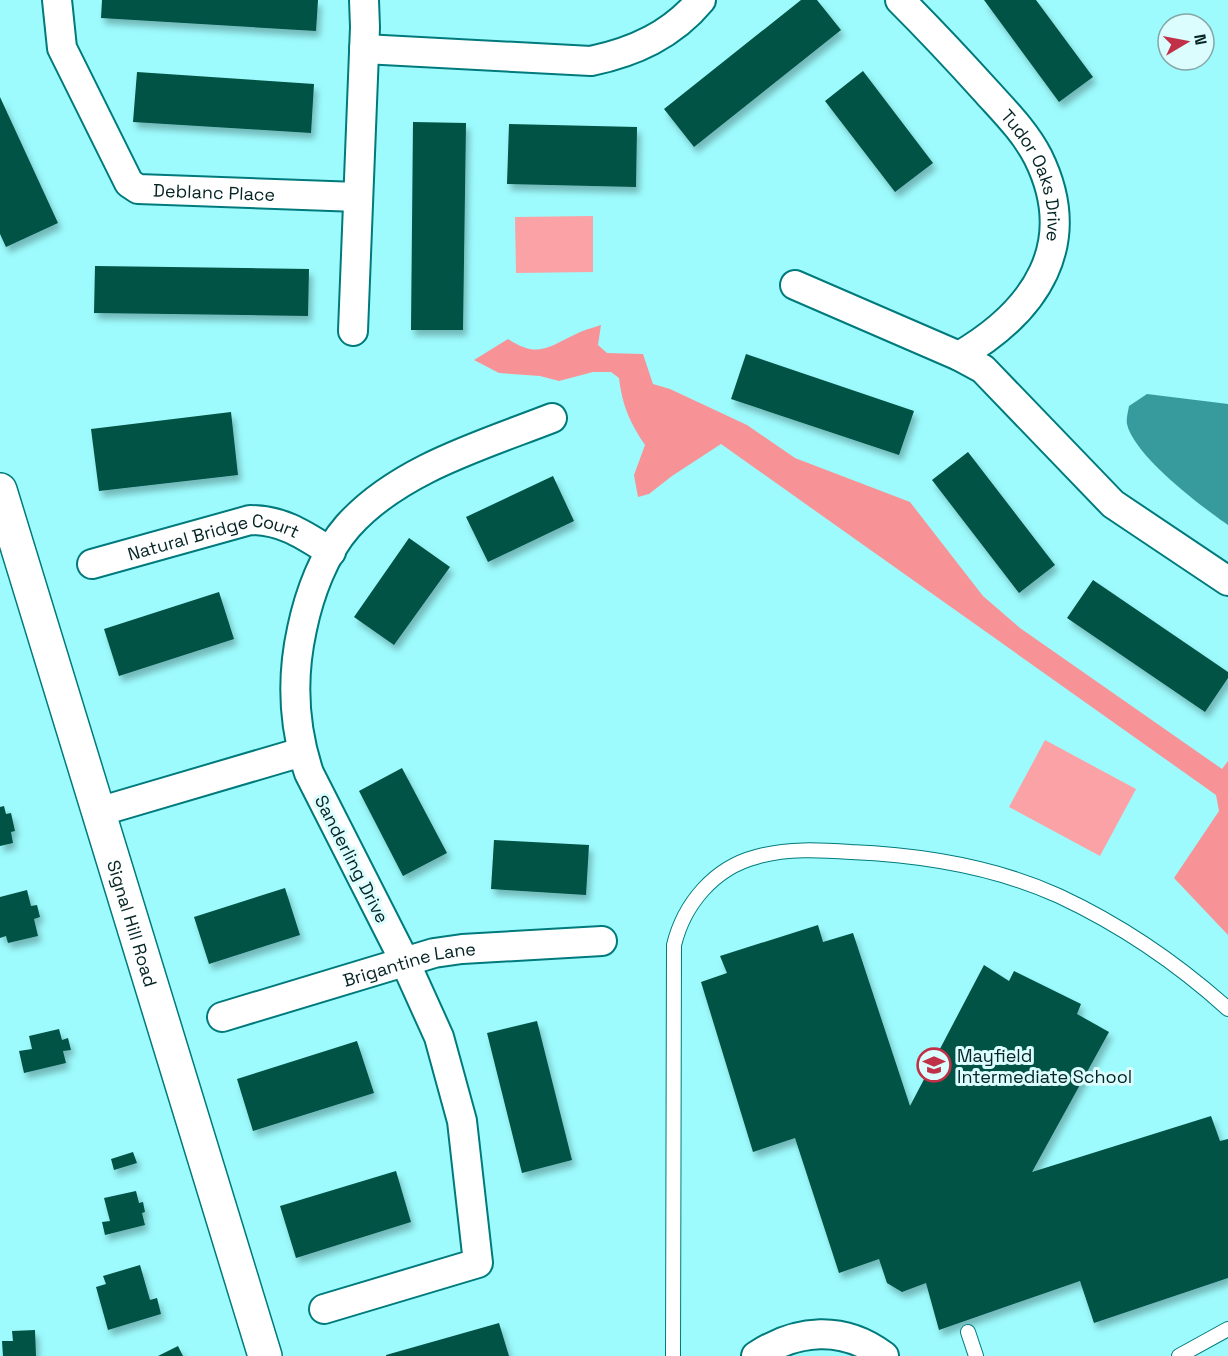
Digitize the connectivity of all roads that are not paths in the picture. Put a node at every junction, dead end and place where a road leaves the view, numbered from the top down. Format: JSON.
{"nodes":[{"id":1,"x":57,"y":0,"type":"edge"},
{"id":2,"x":364,"y":0,"type":"edge"},
{"id":3,"x":701,"y":0,"type":"edge"},
{"id":4,"x":900,"y":0,"type":"edge"},
{"id":5,"x":364,"y":49,"type":"junction"},
{"id":6,"x":358,"y":197,"type":"junction"},
{"id":7,"x":795,"y":285,"type":"dead end"},
{"id":8,"x":353,"y":331,"type":"dead end"},
{"id":9,"x":959,"y":356,"type":"junction"},
{"id":10,"x":552,"y":418,"type":"dead end"},
{"id":11,"x":0,"y":490,"type":"edge"},
{"id":12,"x":331,"y":552,"type":"junction"},
{"id":13,"x":92,"y":564,"type":"dead end"},
{"id":14,"x":1228,"y":581,"type":"edge"},
{"id":15,"x":302,"y":752,"type":"junction"},
{"id":16,"x":98,"y":812,"type":"junction"},
{"id":17,"x":602,"y":941,"type":"dead end"},
{"id":18,"x":406,"y":964,"type":"junction"},
{"id":19,"x":1228,"y":1009,"type":"edge"},
{"id":20,"x":222,"y":1017,"type":"dead end"},
{"id":21,"x":324,"y":1309,"type":"dead end"},
{"id":22,"x":1228,"y":1329,"type":"edge"},
{"id":23,"x":968,"y":1332,"type":"dead end"},
{"id":24,"x":265,"y":1356,"type":"edge"},
{"id":25,"x":673,"y":1356,"type":"edge"},
{"id":26,"x":756,"y":1356,"type":"edge"},
{"id":27,"x":884,"y":1356,"type":"edge"},
{"id":28,"x":976,"y":1356,"type":"edge"},
{"id":29,"x":1179,"y":1356,"type":"edge"}],
"edges":[{"from":1,"to":6,"type":"street","name":"Deblanc Place"},
{"from":2,"to":5,"type":"street"},
{"from":3,"to":5,"type":"street"},
{"from":4,"to":9,"type":"street","name":"Tudor Oaks Drive"},
{"from":5,"to":6,"type":"street"},
{"from":6,"to":8,"type":"street"},
{"from":7,"to":9,"type":"street"},
{"from":9,"to":14,"type":"street"},
{"from":10,"to":12,"type":"street","name":"Sanderling Drive"},
{"from":11,"to":16,"type":"main road","name":"Signal Hill Road"},
{"from":12,"to":13,"type":"street","name":"Natural Bridge Court"},
{"from":12,"to":15,"type":"street","name":"Sanderling Drive"},
{"from":15,"to":16,"type":"street"},
{"from":15,"to":18,"type":"street","name":"Sanderling Drive"},
{"from":16,"to":24,"type":"main road","name":"Signal Hill Road"},
{"from":17,"to":18,"type":"street","name":"Brigantine Lane"},
{"from":18,"to":20,"type":"street","name":"Brigantine Lane"},
{"from":18,"to":21,"type":"street","name":"Sanderling Drive"},
{"from":19,"to":25,"type":"lane"},
{"from":22,"to":29,"type":"lane"},
{"from":23,"to":28,"type":"lane"},
{"from":26,"to":27,"type":"street"}]}
